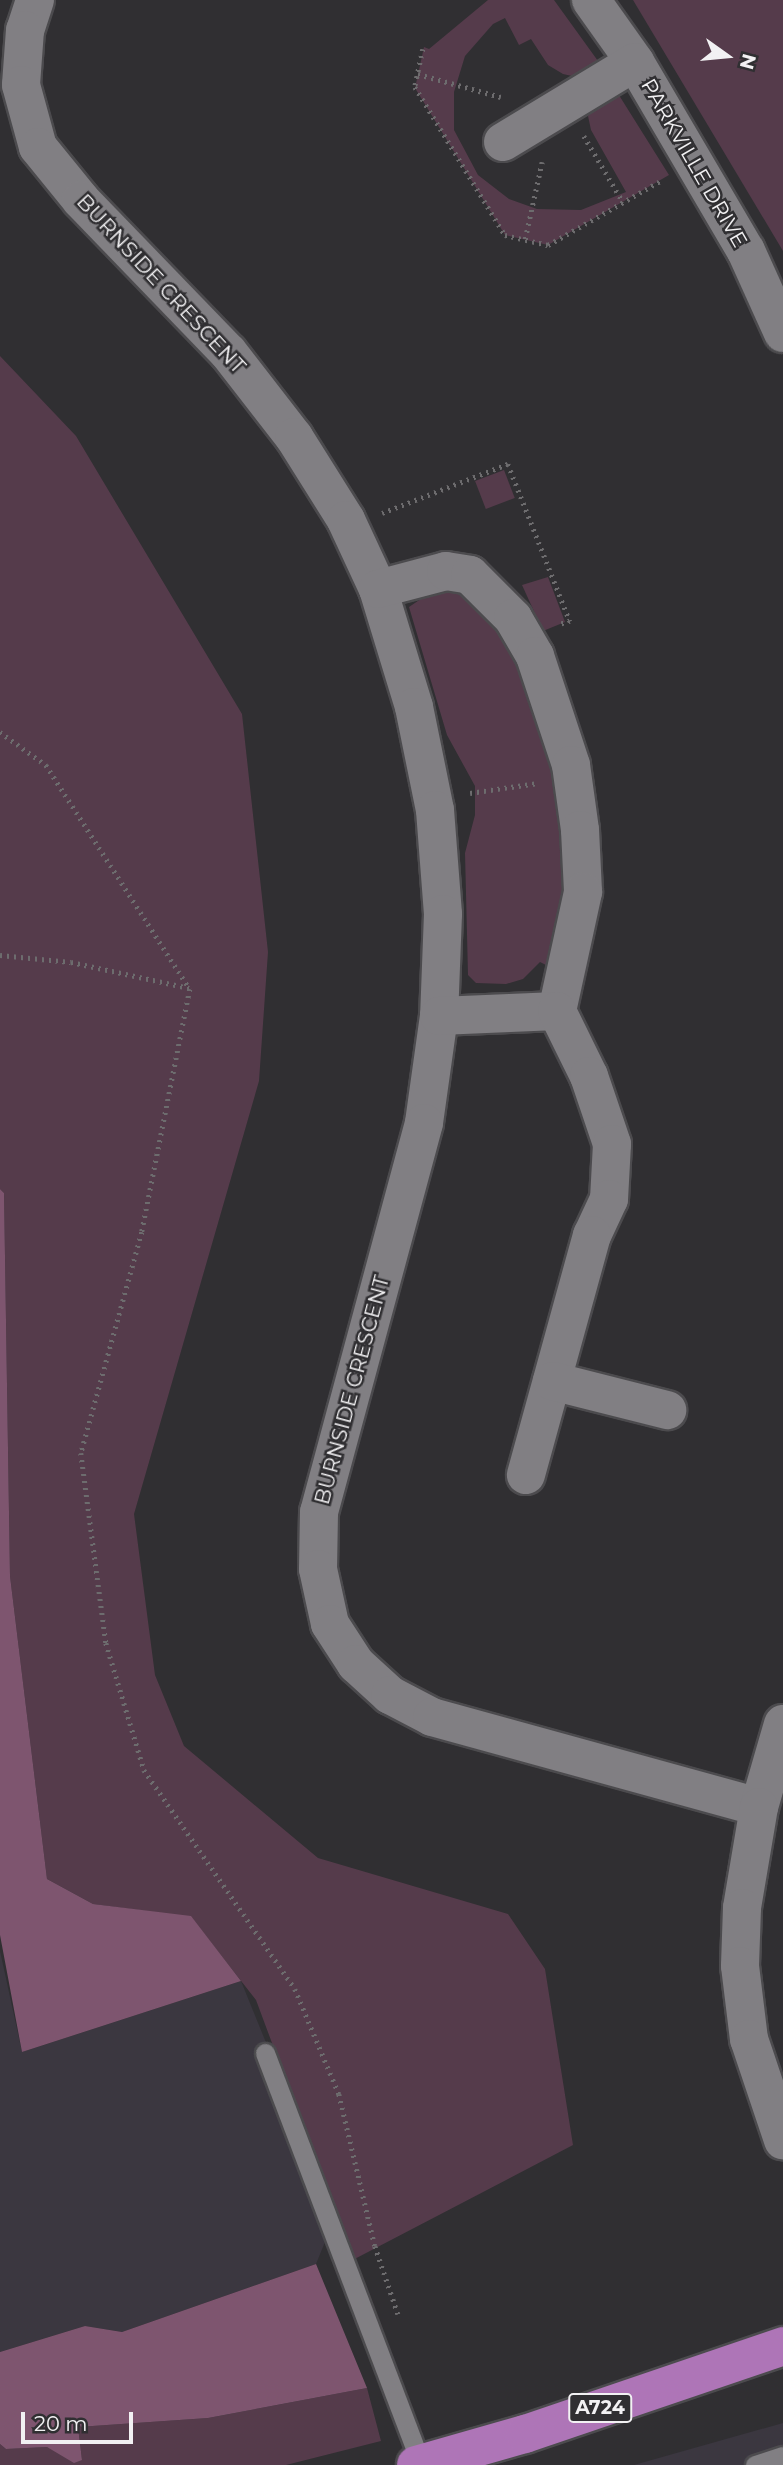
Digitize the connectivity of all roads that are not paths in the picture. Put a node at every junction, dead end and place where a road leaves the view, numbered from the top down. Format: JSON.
{"nodes":[{"id":1,"x":35,"y":0,"type":"edge"},
{"id":2,"x":591,"y":0,"type":"edge"},
{"id":3,"x":635,"y":62,"type":"junction"},
{"id":4,"x":503,"y":142,"type":"dead end"},
{"id":5,"x":783,"y":333,"type":"edge"},
{"id":6,"x":378,"y":589,"type":"junction"},
{"id":7,"x":557,"y":1011,"type":"junction"},
{"id":8,"x":439,"y":1016,"type":"junction"},
{"id":9,"x":552,"y":1381,"type":"junction"},
{"id":10,"x":667,"y":1410,"type":"dead end"},
{"id":11,"x":526,"y":1475,"type":"dead end"},
{"id":12,"x":783,"y":1724,"type":"edge"},
{"id":13,"x":759,"y":1807,"type":"junction"},
{"id":14,"x":265,"y":2053,"type":"dead end"},
{"id":15,"x":783,"y":2140,"type":"edge"},
{"id":16,"x":783,"y":2346,"type":"edge"},
{"id":17,"x":783,"y":2456,"type":"edge"},
{"id":18,"x":423,"y":2464,"type":"edge"},
{"id":19,"x":755,"y":2465,"type":"edge"}],
"edges":[{"from":1,"to":6,"type":"street","name":"BURNSIDE CRESCENT"},
{"from":2,"to":3,"type":"street","name":"PARKVILLE DRIVE"},
{"from":3,"to":4,"type":"street"},
{"from":3,"to":5,"type":"street","name":"PARKVILLE DRIVE"},
{"from":6,"to":7,"type":"street"},
{"from":6,"to":8,"type":"street","name":"BURNSIDE CRESCENT"},
{"from":7,"to":8,"type":"street"},
{"from":7,"to":9,"type":"street"},
{"from":8,"to":13,"type":"street","name":"BURNSIDE CRESCENT"},
{"from":9,"to":10,"type":"street"},
{"from":9,"to":11,"type":"street"},
{"from":12,"to":13,"type":"street"},
{"from":13,"to":15,"type":"street"},
{"from":14,"to":18,"type":"lane"},
{"from":16,"to":18,"type":"main road","number":"A724"},
{"from":17,"to":19,"type":"lane"}]}
